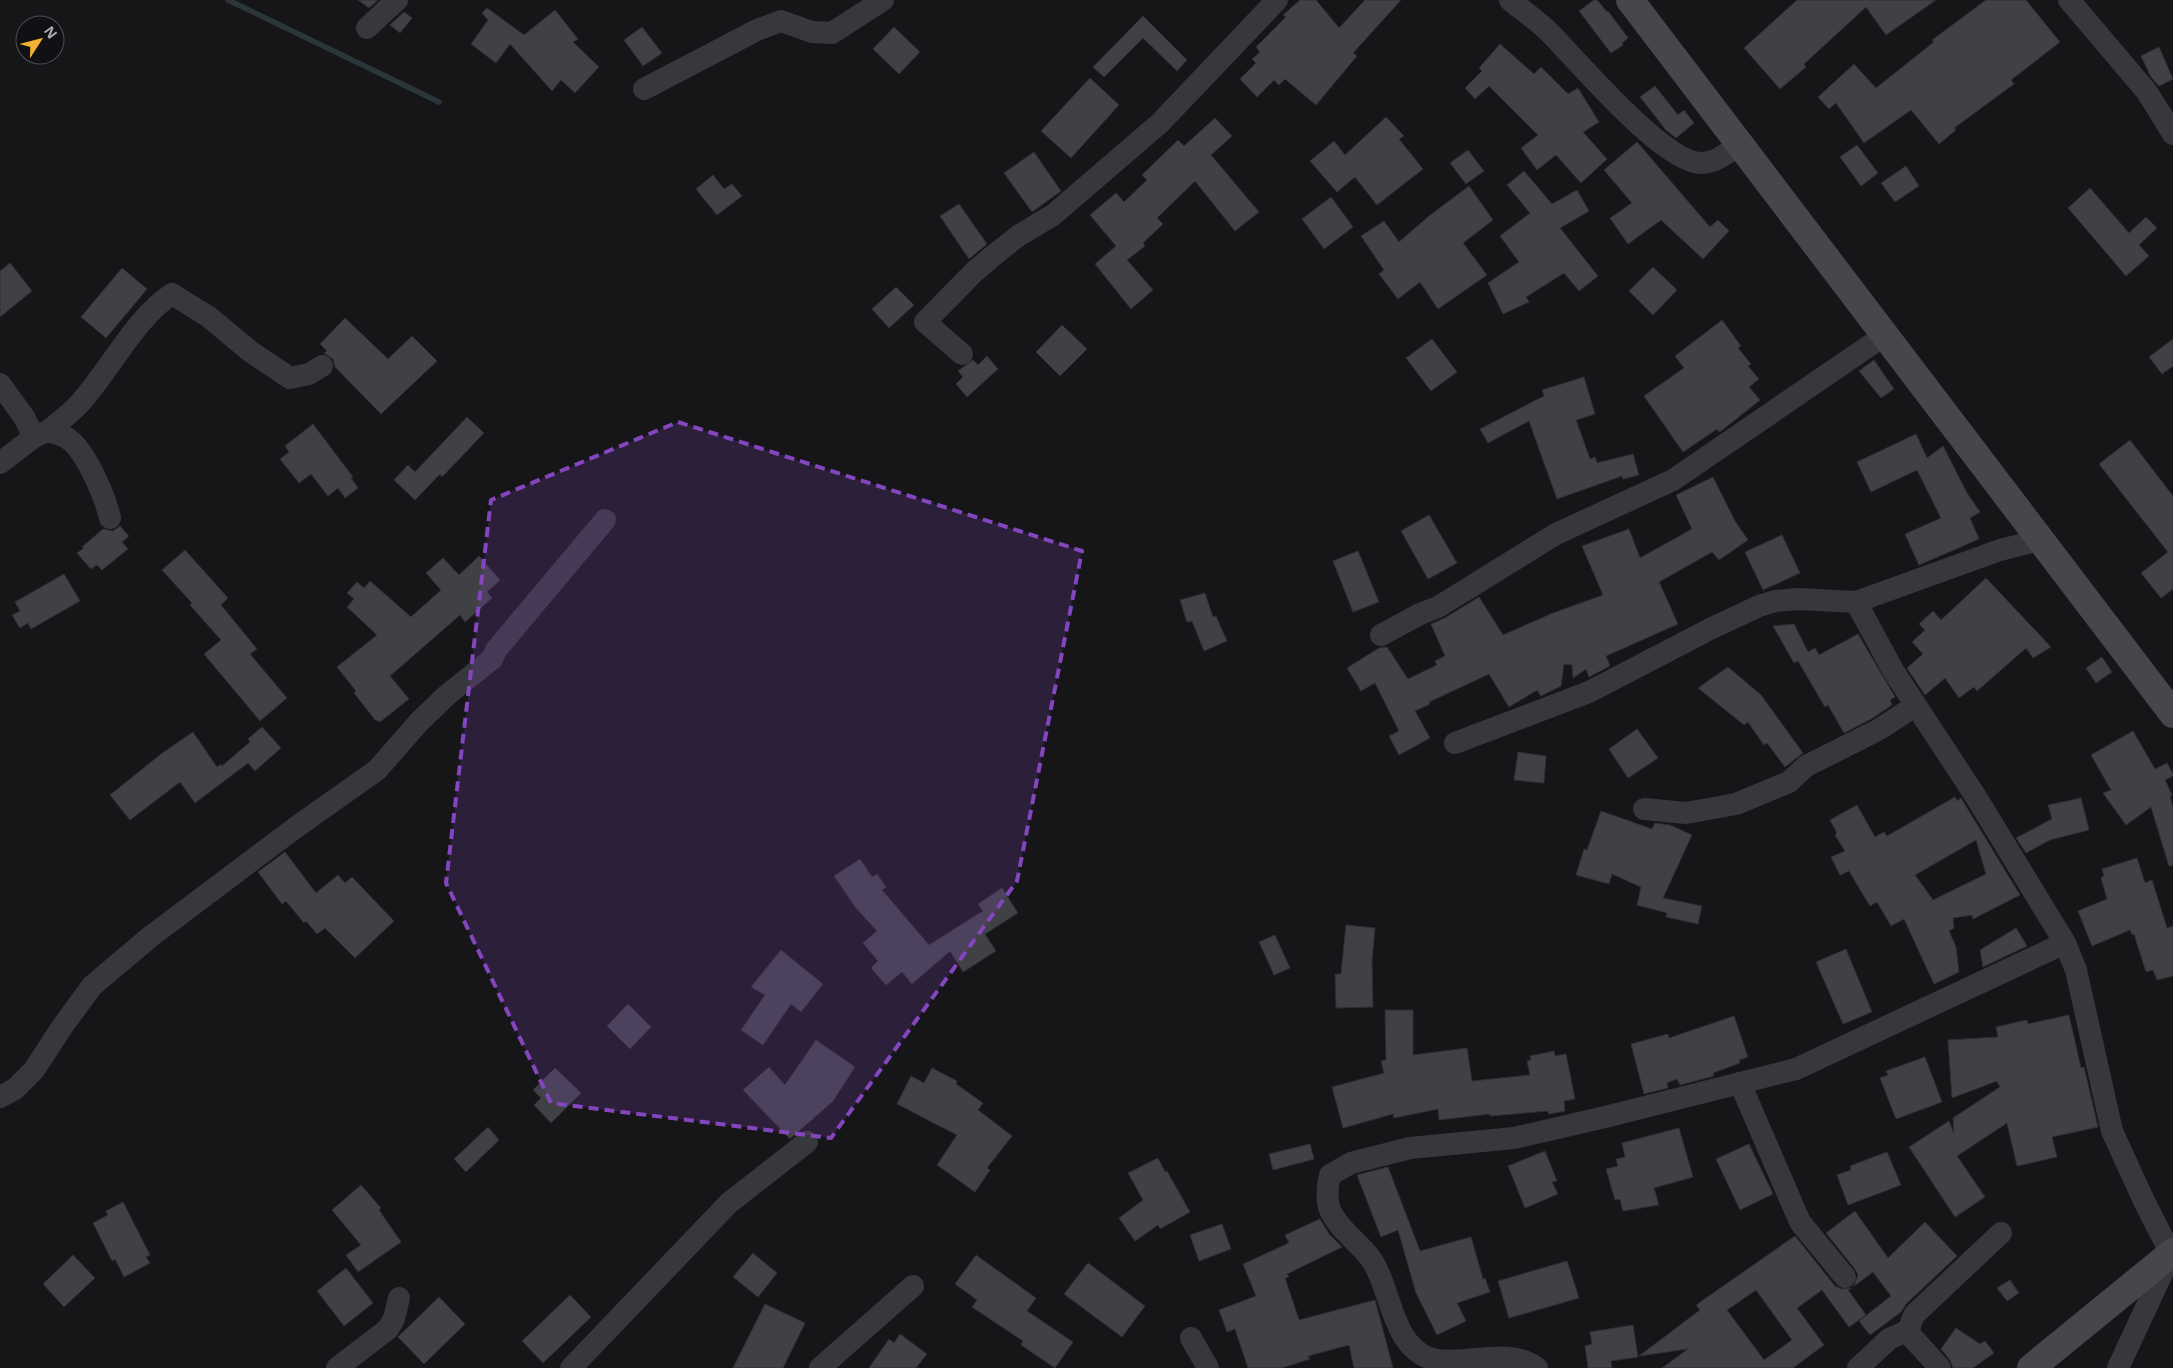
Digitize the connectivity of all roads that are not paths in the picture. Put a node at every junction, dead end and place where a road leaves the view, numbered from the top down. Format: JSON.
{"nodes":[{"id":1,"x":397,"y":0,"type":"edge"},
{"id":2,"x":882,"y":0,"type":"edge"},
{"id":3,"x":1277,"y":0,"type":"edge"},
{"id":4,"x":1510,"y":0,"type":"edge"},
{"id":5,"x":1630,"y":0,"type":"edge"},
{"id":6,"x":2069,"y":0,"type":"edge"},
{"id":7,"x":367,"y":28,"type":"dead end"},
{"id":8,"x":644,"y":89,"type":"dead end"},
{"id":9,"x":2173,"y":134,"type":"edge"},
{"id":10,"x":1739,"y":145,"type":"junction"},
{"id":11,"x":1885,"y":335,"type":"junction"},
{"id":12,"x":962,"y":354,"type":"dead end"},
{"id":13,"x":322,"y":366,"type":"dead end"},
{"id":14,"x":0,"y":384,"type":"edge"},
{"id":15,"x":41,"y":434,"type":"junction"},
{"id":16,"x":0,"y":463,"type":"edge"},
{"id":17,"x":110,"y":518,"type":"dead end"},
{"id":18,"x":605,"y":520,"type":"dead end"},
{"id":19,"x":2040,"y":540,"type":"junction"},
{"id":20,"x":1856,"y":602,"type":"junction"},
{"id":21,"x":1381,"y":636,"type":"dead end"},
{"id":22,"x":1915,"y":706,"type":"junction"},
{"id":23,"x":2173,"y":714,"type":"edge"},
{"id":24,"x":1455,"y":743,"type":"dead end"},
{"id":25,"x":1644,"y":809,"type":"dead end"},
{"id":26,"x":2065,"y":943,"type":"junction"},
{"id":27,"x":1740,"y":1083,"type":"junction"},
{"id":28,"x":0,"y":1097,"type":"edge"},
{"id":29,"x":806,"y":1142,"type":"dead end"},
{"id":30,"x":2001,"y":1233,"type":"dead end"},
{"id":31,"x":2172,"y":1253,"type":"edge"},
{"id":32,"x":1845,"y":1276,"type":"dead end"},
{"id":33,"x":913,"y":1286,"type":"dead end"},
{"id":34,"x":399,"y":1298,"type":"dead end"},
{"id":35,"x":1909,"y":1330,"type":"junction"},
{"id":36,"x":1191,"y":1338,"type":"dead end"},
{"id":37,"x":337,"y":1368,"type":"edge"},
{"id":38,"x":571,"y":1368,"type":"edge"},
{"id":39,"x":820,"y":1368,"type":"edge"},
{"id":40,"x":1208,"y":1368,"type":"edge"},
{"id":41,"x":1537,"y":1368,"type":"edge"},
{"id":42,"x":1858,"y":1368,"type":"edge"},
{"id":43,"x":1940,"y":1368,"type":"edge"},
{"id":44,"x":2031,"y":1368,"type":"edge"},
{"id":45,"x":2118,"y":1368,"type":"edge"}],
"edges":[{"from":1,"to":7,"type":"street"},
{"from":2,"to":8,"type":"street"},
{"from":3,"to":12,"type":"street"},
{"from":4,"to":10,"type":"street"},
{"from":5,"to":10,"type":"main road"},
{"from":6,"to":9,"type":"street"},
{"from":10,"to":11,"type":"main road"},
{"from":11,"to":19,"type":"main road"},
{"from":11,"to":21,"type":"street"},
{"from":13,"to":15,"type":"street"},
{"from":14,"to":15,"type":"street"},
{"from":15,"to":16,"type":"street"},
{"from":15,"to":17,"type":"street"},
{"from":18,"to":28,"type":"street"},
{"from":19,"to":20,"type":"street"},
{"from":19,"to":23,"type":"main road"},
{"from":20,"to":22,"type":"street"},
{"from":20,"to":24,"type":"street"},
{"from":22,"to":25,"type":"street"},
{"from":22,"to":26,"type":"street"},
{"from":26,"to":27,"type":"street"},
{"from":26,"to":31,"type":"street"},
{"from":27,"to":32,"type":"street"},
{"from":27,"to":41,"type":"street"},
{"from":29,"to":38,"type":"street"},
{"from":30,"to":35,"type":"street"},
{"from":31,"to":44,"type":"main road"},
{"from":31,"to":45,"type":"street"},
{"from":33,"to":39,"type":"street"},
{"from":34,"to":37,"type":"street"},
{"from":35,"to":42,"type":"street"},
{"from":35,"to":43,"type":"street"},
{"from":36,"to":40,"type":"street"}]}
